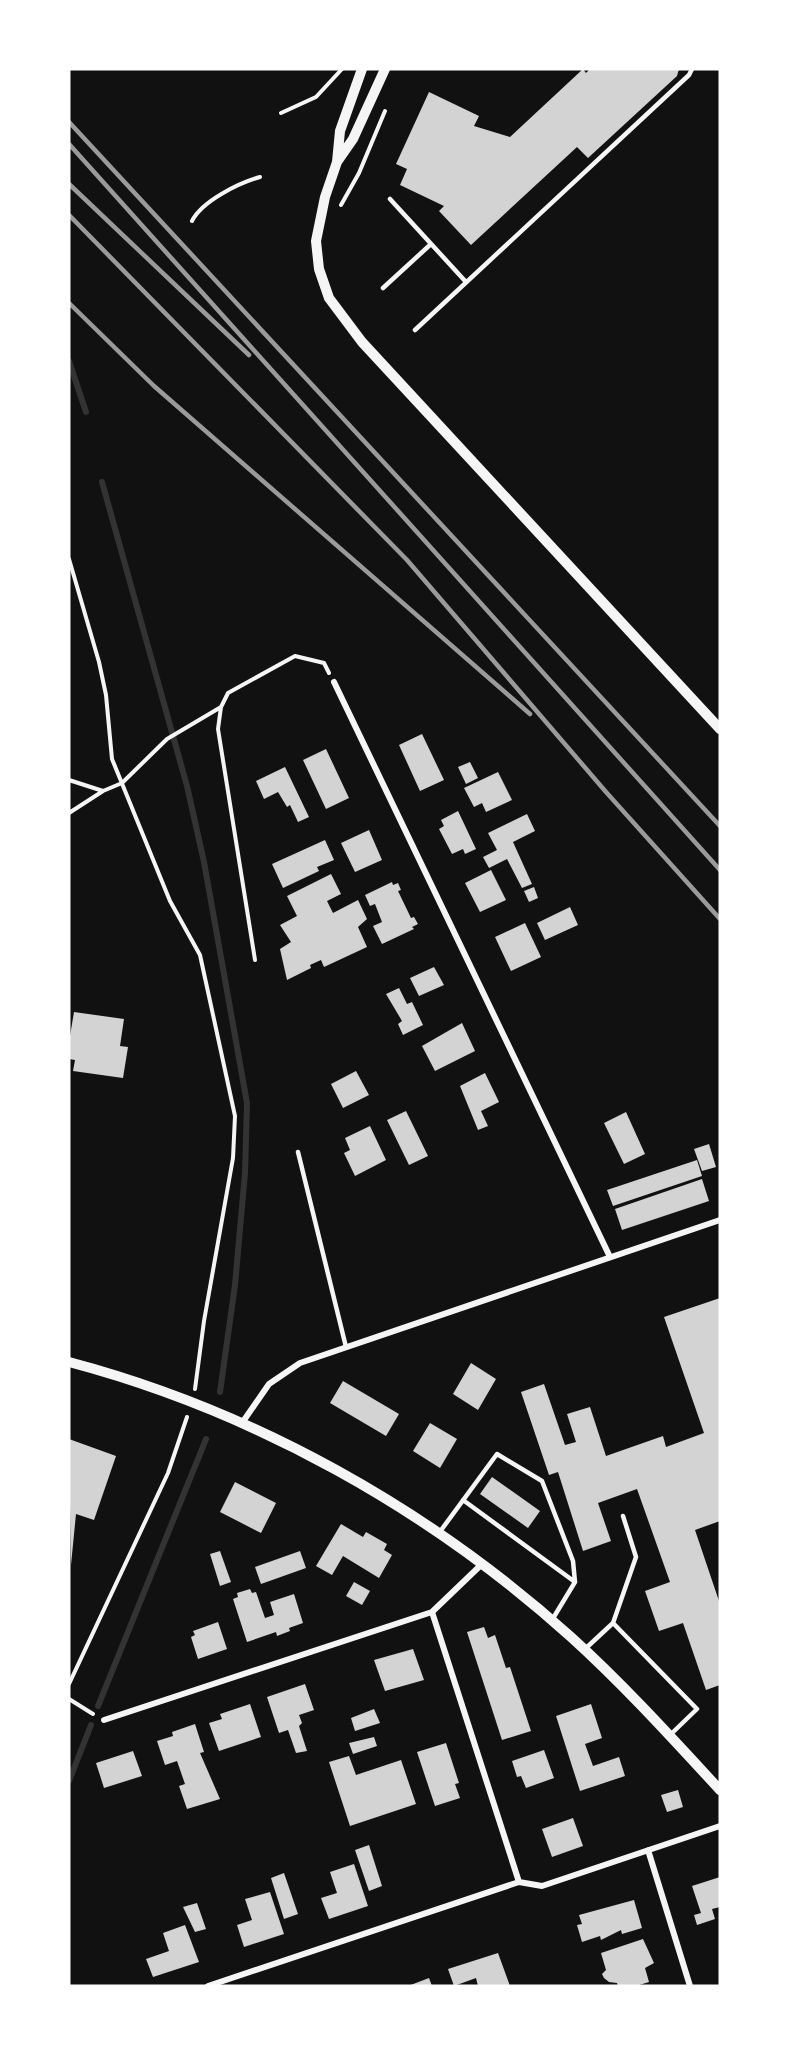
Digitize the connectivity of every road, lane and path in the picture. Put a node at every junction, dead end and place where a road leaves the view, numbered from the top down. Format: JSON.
{"nodes":[{"id":1,"x":342,"y":69,"type":"edge"},
{"id":2,"x":362,"y":69,"type":"edge"},
{"id":3,"x":385,"y":69,"type":"edge"},
{"id":4,"x":692,"y":69,"type":"edge"},
{"id":5,"x":387,"y":103,"type":"dead end"},
{"id":6,"x":281,"y":113,"type":"dead end"},
{"id":7,"x":337,"y":162,"type":"junction"},
{"id":8,"x":260,"y":177,"type":"dead end"},
{"id":9,"x":390,"y":199,"type":"dead end"},
{"id":10,"x":337,"y":212,"type":"dead end"},
{"id":11,"x":192,"y":221,"type":"dead end"},
{"id":12,"x":431,"y":244,"type":"junction"},
{"id":13,"x":466,"y":282,"type":"junction"},
{"id":14,"x":382,"y":288,"type":"dead end"},
{"id":15,"x":415,"y":330,"type":"dead end"},
{"id":16,"x":69,"y":559,"type":"edge"},
{"id":17,"x":334,"y":682,"type":"joint"},
{"id":18,"x":220,"y":707,"type":"junction"},
{"id":19,"x":720,"y":729,"type":"edge"},
{"id":20,"x":69,"y":780,"type":"edge"},
{"id":21,"x":122,"y":783,"type":"junction"},
{"id":22,"x":103,"y":790,"type":"junction"},
{"id":23,"x":69,"y":813,"type":"edge"},
{"id":24,"x":255,"y":960,"type":"dead end"},
{"id":25,"x":298,"y":1152,"type":"dead end"},
{"id":26,"x":720,"y":1220,"type":"edge"},
{"id":27,"x":610,"y":1257,"type":"junction"},
{"id":28,"x":346,"y":1347,"type":"junction"},
{"id":29,"x":69,"y":1362,"type":"edge"},
{"id":30,"x":195,"y":1392,"type":"dead end"},
{"id":31,"x":188,"y":1413,"type":"dead end"},
{"id":32,"x":242,"y":1423,"type":"junction"},
{"id":33,"x":463,"y":1500,"type":"junction"},
{"id":34,"x":623,"y":1516,"type":"dead end"},
{"id":35,"x":439,"y":1533,"type":"junction"},
{"id":36,"x":482,"y":1564,"type":"junction"},
{"id":37,"x":575,"y":1582,"type":"junction"},
{"id":38,"x":432,"y":1612,"type":"junction"},
{"id":39,"x":552,"y":1620,"type":"junction"},
{"id":40,"x":613,"y":1623,"type":"junction"},
{"id":41,"x":585,"y":1649,"type":"junction"},
{"id":42,"x":69,"y":1684,"type":"edge"},
{"id":43,"x":69,"y":1699,"type":"edge"},
{"id":44,"x":104,"y":1720,"type":"joint"},
{"id":45,"x":669,"y":1736,"type":"junction"},
{"id":46,"x":720,"y":1790,"type":"edge"},
{"id":47,"x":720,"y":1826,"type":"edge"},
{"id":48,"x":648,"y":1850,"type":"junction"},
{"id":49,"x":519,"y":1882,"type":"junction"},
{"id":50,"x":208,"y":1986,"type":"edge"},
{"id":51,"x":690,"y":1986,"type":"edge"}],
"edges":[{"from":1,"to":6,"type":"path"},
{"from":2,"to":7,"type":"street"},
{"from":3,"to":7,"type":"street"},
{"from":4,"to":13,"type":"lane"},
{"from":5,"to":10,"type":"path"},
{"from":7,"to":19,"type":"street"},
{"from":8,"to":11,"type":"path"},
{"from":9,"to":12,"type":"lane"},
{"from":12,"to":13,"type":"lane"},
{"from":12,"to":14,"type":"lane"},
{"from":13,"to":15,"type":"lane"},
{"from":16,"to":21,"type":"path"},
{"from":17,"to":18,"type":"path"},
{"from":17,"to":27,"type":"street"},
{"from":18,"to":21,"type":"path"},
{"from":18,"to":24,"type":"path"},
{"from":20,"to":22,"type":"path"},
{"from":21,"to":22,"type":"path"},
{"from":21,"to":30,"type":"path"},
{"from":22,"to":23,"type":"path"},
{"from":25,"to":28,"type":"lane"},
{"from":26,"to":27,"type":"street"},
{"from":27,"to":28,"type":"street"},
{"from":28,"to":32,"type":"street"},
{"from":29,"to":32,"type":"street"},
{"from":31,"to":42,"type":"path"},
{"from":32,"to":35,"type":"street"},
{"from":33,"to":35,"type":"lane"},
{"from":33,"to":37,"type":"lane"},
{"from":33,"to":37,"type":"lane"},
{"from":34,"to":40,"type":"lane"},
{"from":35,"to":36,"type":"street"},
{"from":36,"to":38,"type":"street"},
{"from":36,"to":39,"type":"street"},
{"from":37,"to":39,"type":"lane"},
{"from":38,"to":44,"type":"street"},
{"from":38,"to":49,"type":"street"},
{"from":39,"to":41,"type":"street"},
{"from":40,"to":41,"type":"lane"},
{"from":40,"to":45,"type":"lane"},
{"from":41,"to":45,"type":"street"},
{"from":43,"to":44,"type":"path"},
{"from":45,"to":46,"type":"street"},
{"from":47,"to":48,"type":"street"},
{"from":48,"to":49,"type":"street"},
{"from":48,"to":51,"type":"street"},
{"from":49,"to":50,"type":"street"}]}
